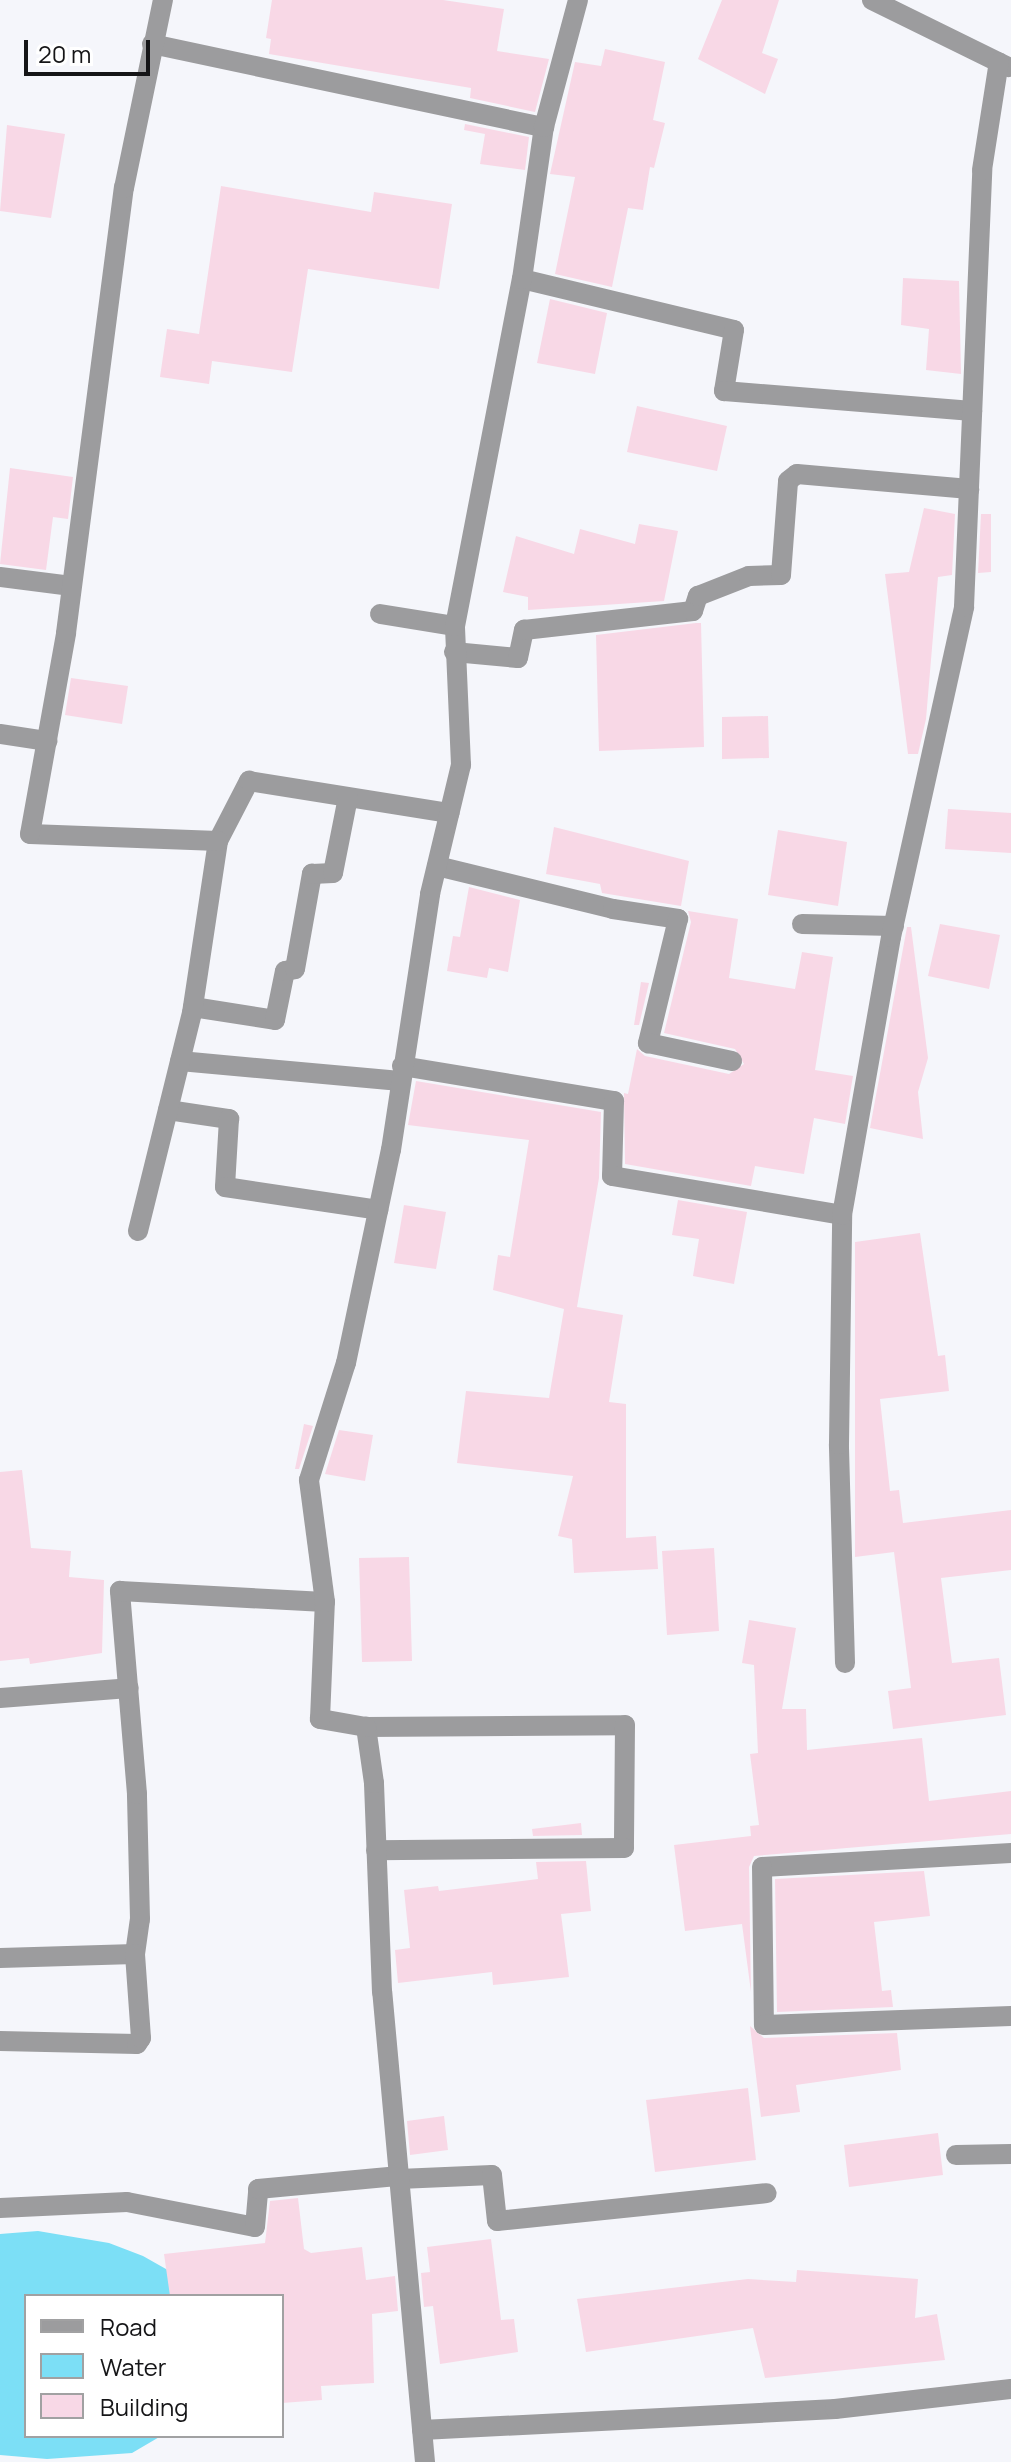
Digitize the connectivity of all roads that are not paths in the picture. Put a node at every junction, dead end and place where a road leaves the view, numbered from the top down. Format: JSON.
{"nodes":[{"id":1,"x":163,"y":0,"type":"edge"},
{"id":2,"x":578,"y":0,"type":"edge"},
{"id":3,"x":872,"y":0,"type":"edge"},
{"id":4,"x":152,"y":44,"type":"junction"},
{"id":5,"x":1005,"y":65,"type":"edge"},
{"id":6,"x":544,"y":127,"type":"junction"},
{"id":7,"x":522,"y":279,"type":"junction"},
{"id":8,"x":972,"y":411,"type":"junction"},
{"id":9,"x":969,"y":489,"type":"junction"},
{"id":10,"x":0,"y":577,"type":"edge"},
{"id":11,"x":71,"y":586,"type":"junction"},
{"id":12,"x":380,"y":614,"type":"dead end"},
{"id":13,"x":455,"y":626,"type":"junction"},
{"id":14,"x":454,"y":652,"type":"junction"},
{"id":15,"x":0,"y":734,"type":"edge"},
{"id":16,"x":47,"y":741,"type":"junction"},
{"id":17,"x":348,"y":797,"type":"junction"},
{"id":18,"x":449,"y":813,"type":"junction"},
{"id":19,"x":218,"y":841,"type":"junction"},
{"id":20,"x":437,"y":866,"type":"junction"},
{"id":21,"x":802,"y":924,"type":"dead end"},
{"id":22,"x":894,"y":926,"type":"junction"},
{"id":23,"x":193,"y":1007,"type":"junction"},
{"id":24,"x":180,"y":1061,"type":"junction"},
{"id":25,"x":732,"y":1061,"type":"dead end"},
{"id":26,"x":401,"y":1073,"type":"junction"},
{"id":27,"x":168,"y":1110,"type":"junction"},
{"id":28,"x":378,"y":1210,"type":"junction"},
{"id":29,"x":842,"y":1215,"type":"junction"},
{"id":30,"x":138,"y":1231,"type":"dead end"},
{"id":31,"x":325,"y":1602,"type":"junction"},
{"id":32,"x":845,"y":1663,"type":"dead end"},
{"id":33,"x":129,"y":1688,"type":"junction"},
{"id":34,"x":0,"y":1698,"type":"edge"},
{"id":35,"x":366,"y":1727,"type":"junction"},
{"id":36,"x":376,"y":1850,"type":"junction"},
{"id":37,"x":1011,"y":1853,"type":"edge"},
{"id":38,"x":135,"y":1954,"type":"junction"},
{"id":39,"x":0,"y":1958,"type":"edge"},
{"id":40,"x":1011,"y":2016,"type":"edge"},
{"id":41,"x":0,"y":2041,"type":"edge"},
{"id":42,"x":1011,"y":2154,"type":"edge"},
{"id":43,"x":956,"y":2155,"type":"dead end"},
{"id":44,"x":399,"y":2177,"type":"junction"},
{"id":45,"x":767,"y":2193,"type":"dead end"},
{"id":46,"x":0,"y":2208,"type":"edge"},
{"id":47,"x":1011,"y":2389,"type":"edge"},
{"id":48,"x":422,"y":2430,"type":"junction"},
{"id":49,"x":425,"y":2462,"type":"edge"}],
"edges":[{"from":1,"to":4,"type":"street"},
{"from":2,"to":6,"type":"street"},
{"from":3,"to":5,"type":"street"},
{"from":4,"to":6,"type":"street"},
{"from":4,"to":11,"type":"street"},
{"from":5,"to":8,"type":"street"},
{"from":6,"to":7,"type":"street"},
{"from":7,"to":8,"type":"street"},
{"from":7,"to":13,"type":"street"},
{"from":8,"to":9,"type":"street"},
{"from":9,"to":14,"type":"street"},
{"from":9,"to":22,"type":"street"},
{"from":10,"to":11,"type":"street"},
{"from":11,"to":16,"type":"street"},
{"from":12,"to":13,"type":"street"},
{"from":13,"to":14,"type":"street"},
{"from":14,"to":18,"type":"street"},
{"from":15,"to":16,"type":"street"},
{"from":16,"to":19,"type":"street"},
{"from":17,"to":18,"type":"street"},
{"from":17,"to":19,"type":"street"},
{"from":17,"to":23,"type":"street"},
{"from":18,"to":20,"type":"street"},
{"from":19,"to":23,"type":"street"},
{"from":20,"to":25,"type":"street"},
{"from":20,"to":26,"type":"street"},
{"from":21,"to":22,"type":"street"},
{"from":22,"to":29,"type":"street"},
{"from":23,"to":24,"type":"street"},
{"from":24,"to":26,"type":"street"},
{"from":24,"to":27,"type":"street"},
{"from":26,"to":28,"type":"street"},
{"from":26,"to":29,"type":"street"},
{"from":27,"to":28,"type":"street"},
{"from":27,"to":30,"type":"street"},
{"from":28,"to":31,"type":"street"},
{"from":29,"to":32,"type":"street"},
{"from":31,"to":33,"type":"street"},
{"from":31,"to":35,"type":"street"},
{"from":33,"to":34,"type":"street"},
{"from":33,"to":38,"type":"street"},
{"from":35,"to":36,"type":"street"},
{"from":35,"to":36,"type":"street"},
{"from":36,"to":44,"type":"street"},
{"from":37,"to":40,"type":"street"},
{"from":38,"to":39,"type":"street"},
{"from":38,"to":41,"type":"street"},
{"from":42,"to":43,"type":"street"},
{"from":44,"to":45,"type":"street"},
{"from":44,"to":46,"type":"street"},
{"from":44,"to":48,"type":"street"},
{"from":47,"to":48,"type":"street"},
{"from":48,"to":49,"type":"street"}]}
